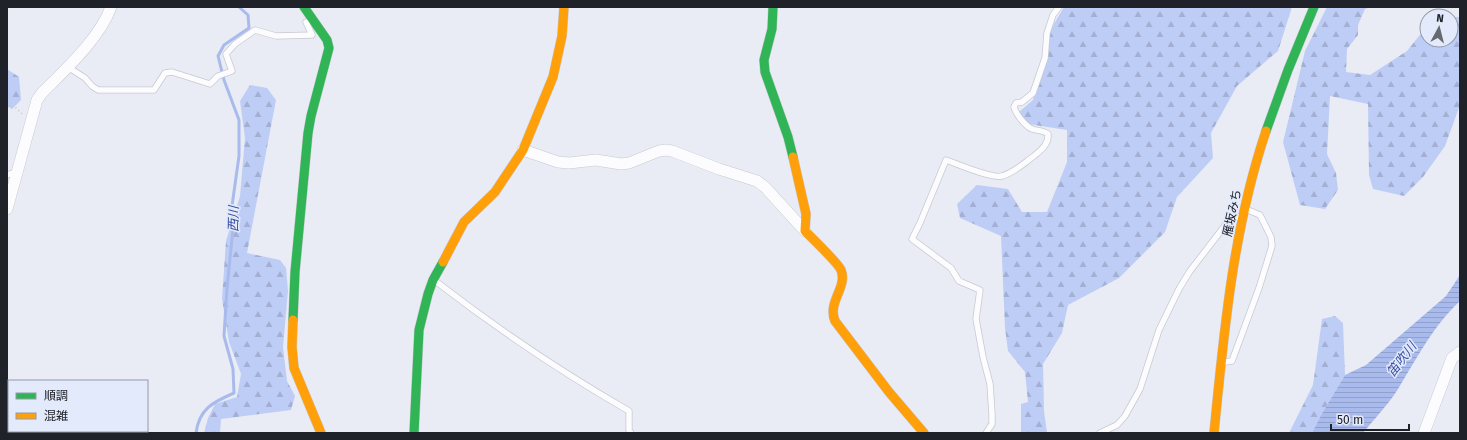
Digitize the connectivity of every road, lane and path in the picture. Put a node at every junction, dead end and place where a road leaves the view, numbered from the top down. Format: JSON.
{"nodes":[{"id":1,"x":111,"y":7,"type":"edge"},
{"id":2,"x":303,"y":7,"type":"edge"},
{"id":3,"x":564,"y":7,"type":"edge"},
{"id":4,"x":773,"y":7,"type":"edge"},
{"id":5,"x":1059,"y":7,"type":"edge"},
{"id":6,"x":1314,"y":7,"type":"edge"},
{"id":7,"x":68,"y":67,"type":"junction"},
{"id":8,"x":7,"y":99,"type":"edge"},
{"id":9,"x":31,"y":123,"type":"junction"},
{"id":10,"x":523,"y":150,"type":"junction"},
{"id":11,"x":18,"y":171,"type":"junction"},
{"id":12,"x":7,"y":175,"type":"edge"},
{"id":13,"x":7,"y":209,"type":"edge"},
{"id":14,"x":1243,"y":212,"type":"junction"},
{"id":15,"x":805,"y":231,"type":"junction"},
{"id":16,"x":433,"y":280,"type":"junction"},
{"id":17,"x":1460,"y":352,"type":"edge"},
{"id":18,"x":1220,"y":362,"type":"junction"},
{"id":19,"x":321,"y":433,"type":"edge"},
{"id":20,"x":414,"y":433,"type":"edge"},
{"id":21,"x":631,"y":433,"type":"edge"},
{"id":22,"x":924,"y":433,"type":"edge"},
{"id":23,"x":986,"y":433,"type":"edge"},
{"id":24,"x":1100,"y":433,"type":"edge"},
{"id":25,"x":1214,"y":433,"type":"edge"},
{"id":26,"x":1424,"y":433,"type":"edge"}],
"edges":[{"from":1,"to":7,"type":"street"},
{"from":2,"to":7,"type":"lane"},
{"from":2,"to":19,"type":"main road"},
{"from":3,"to":10,"type":"main road"},
{"from":4,"to":15,"type":"main road"},
{"from":5,"to":23,"type":"lane"},
{"from":6,"to":14,"type":"main road","name":"雁坂みち"},
{"from":7,"to":9,"type":"street"},
{"from":8,"to":9,"type":"path"},
{"from":9,"to":11,"type":"street"},
{"from":10,"to":15,"type":"street"},
{"from":10,"to":16,"type":"main road"},
{"from":11,"to":12,"type":"lane"},
{"from":11,"to":13,"type":"street"},
{"from":14,"to":18,"type":"main road","name":"雁坂みち"},
{"from":14,"to":18,"type":"lane"},
{"from":14,"to":24,"type":"lane"},
{"from":15,"to":22,"type":"main road"},
{"from":16,"to":20,"type":"main road"},
{"from":16,"to":21,"type":"lane"},
{"from":17,"to":26,"type":"street"},
{"from":18,"to":25,"type":"main road","name":"雁坂みち"}]}
